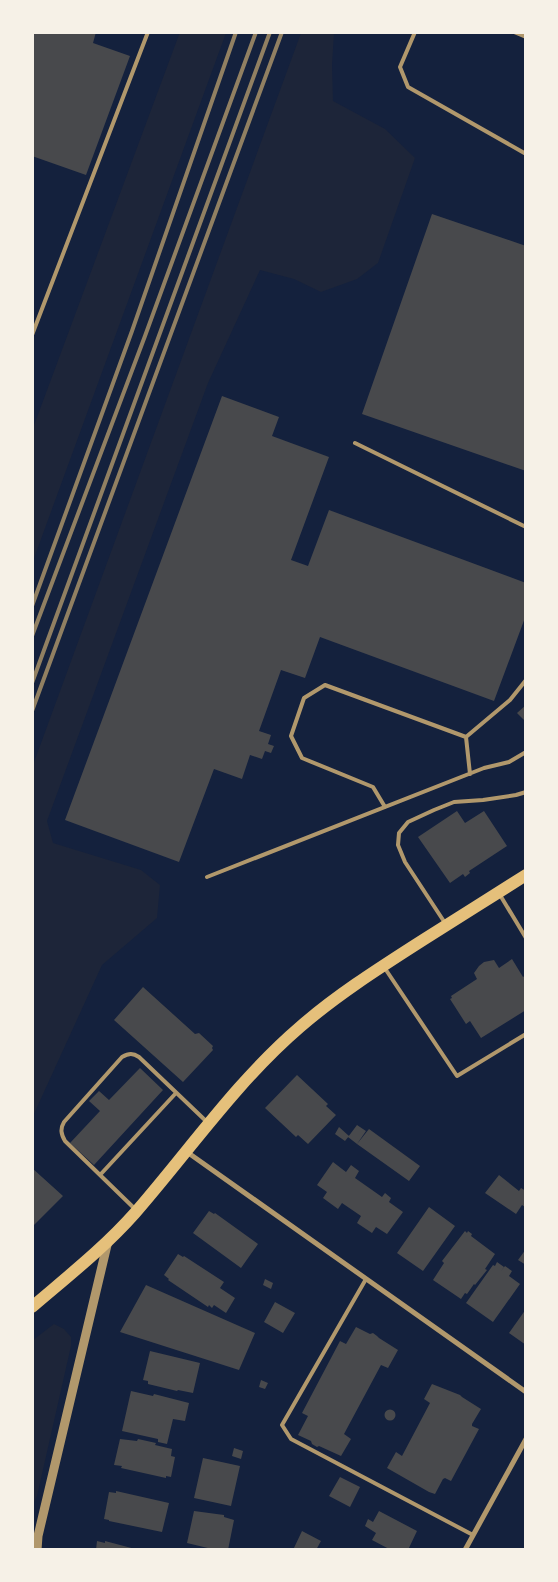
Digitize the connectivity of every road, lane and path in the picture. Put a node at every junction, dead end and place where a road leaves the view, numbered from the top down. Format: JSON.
{"nodes":[{"id":1,"x":148,"y":32,"type":"edge"},
{"id":2,"x":415,"y":32,"type":"edge"},
{"id":3,"x":514,"y":32,"type":"edge"},
{"id":4,"x":526,"y":37,"type":"edge"},
{"id":5,"x":526,"y":154,"type":"edge"},
{"id":6,"x":32,"y":335,"type":"edge"},
{"id":7,"x":355,"y":443,"type":"dead end"},
{"id":8,"x":526,"y":526,"type":"edge"},
{"id":9,"x":526,"y":680,"type":"edge"},
{"id":10,"x":466,"y":737,"type":"junction"},
{"id":11,"x":526,"y":752,"type":"edge"},
{"id":12,"x":470,"y":774,"type":"junction"},
{"id":13,"x":526,"y":792,"type":"edge"},
{"id":14,"x":385,"y":807,"type":"junction"},
{"id":15,"x":526,"y":875,"type":"edge"},
{"id":16,"x":207,"y":877,"type":"dead end"},
{"id":17,"x":499,"y":892,"type":"junction"},
{"id":18,"x":447,"y":925,"type":"junction"},
{"id":19,"x":526,"y":938,"type":"edge"},
{"id":20,"x":383,"y":965,"type":"junction"},
{"id":21,"x":526,"y":1034,"type":"edge"},
{"id":22,"x":176,"y":1093,"type":"junction"},
{"id":23,"x":209,"y":1124,"type":"junction"},
{"id":24,"x":186,"y":1152,"type":"junction"},
{"id":25,"x":100,"y":1175,"type":"junction"},
{"id":26,"x":137,"y":1211,"type":"junction"},
{"id":27,"x":108,"y":1241,"type":"junction"},
{"id":28,"x":366,"y":1279,"type":"junction"},
{"id":29,"x":32,"y":1307,"type":"edge"},
{"id":30,"x":526,"y":1392,"type":"edge"},
{"id":31,"x":526,"y":1439,"type":"edge"},
{"id":32,"x":473,"y":1535,"type":"junction"},
{"id":33,"x":37,"y":1550,"type":"edge"},
{"id":34,"x":465,"y":1550,"type":"edge"}],
"edges":[{"from":1,"to":6,"type":"lane"},
{"from":2,"to":5,"type":"lane"},
{"from":3,"to":4,"type":"lane"},
{"from":7,"to":8,"type":"lane"},
{"from":9,"to":10,"type":"lane"},
{"from":10,"to":12,"type":"lane"},
{"from":10,"to":14,"type":"lane"},
{"from":11,"to":12,"type":"lane"},
{"from":12,"to":14,"type":"lane"},
{"from":13,"to":18,"type":"lane"},
{"from":14,"to":16,"type":"lane"},
{"from":15,"to":17,"type":"main road"},
{"from":17,"to":18,"type":"main road"},
{"from":17,"to":19,"type":"lane"},
{"from":18,"to":20,"type":"main road"},
{"from":20,"to":21,"type":"lane"},
{"from":20,"to":23,"type":"main road"},
{"from":22,"to":23,"type":"lane"},
{"from":22,"to":25,"type":"lane"},
{"from":22,"to":25,"type":"lane"},
{"from":23,"to":24,"type":"main road"},
{"from":24,"to":26,"type":"main road"},
{"from":24,"to":28,"type":"street"},
{"from":25,"to":26,"type":"lane"},
{"from":26,"to":27,"type":"main road"},
{"from":27,"to":29,"type":"main road"},
{"from":27,"to":33,"type":"street"},
{"from":28,"to":30,"type":"street"},
{"from":28,"to":32,"type":"lane"},
{"from":31,"to":32,"type":"street"},
{"from":32,"to":34,"type":"street"}]}
